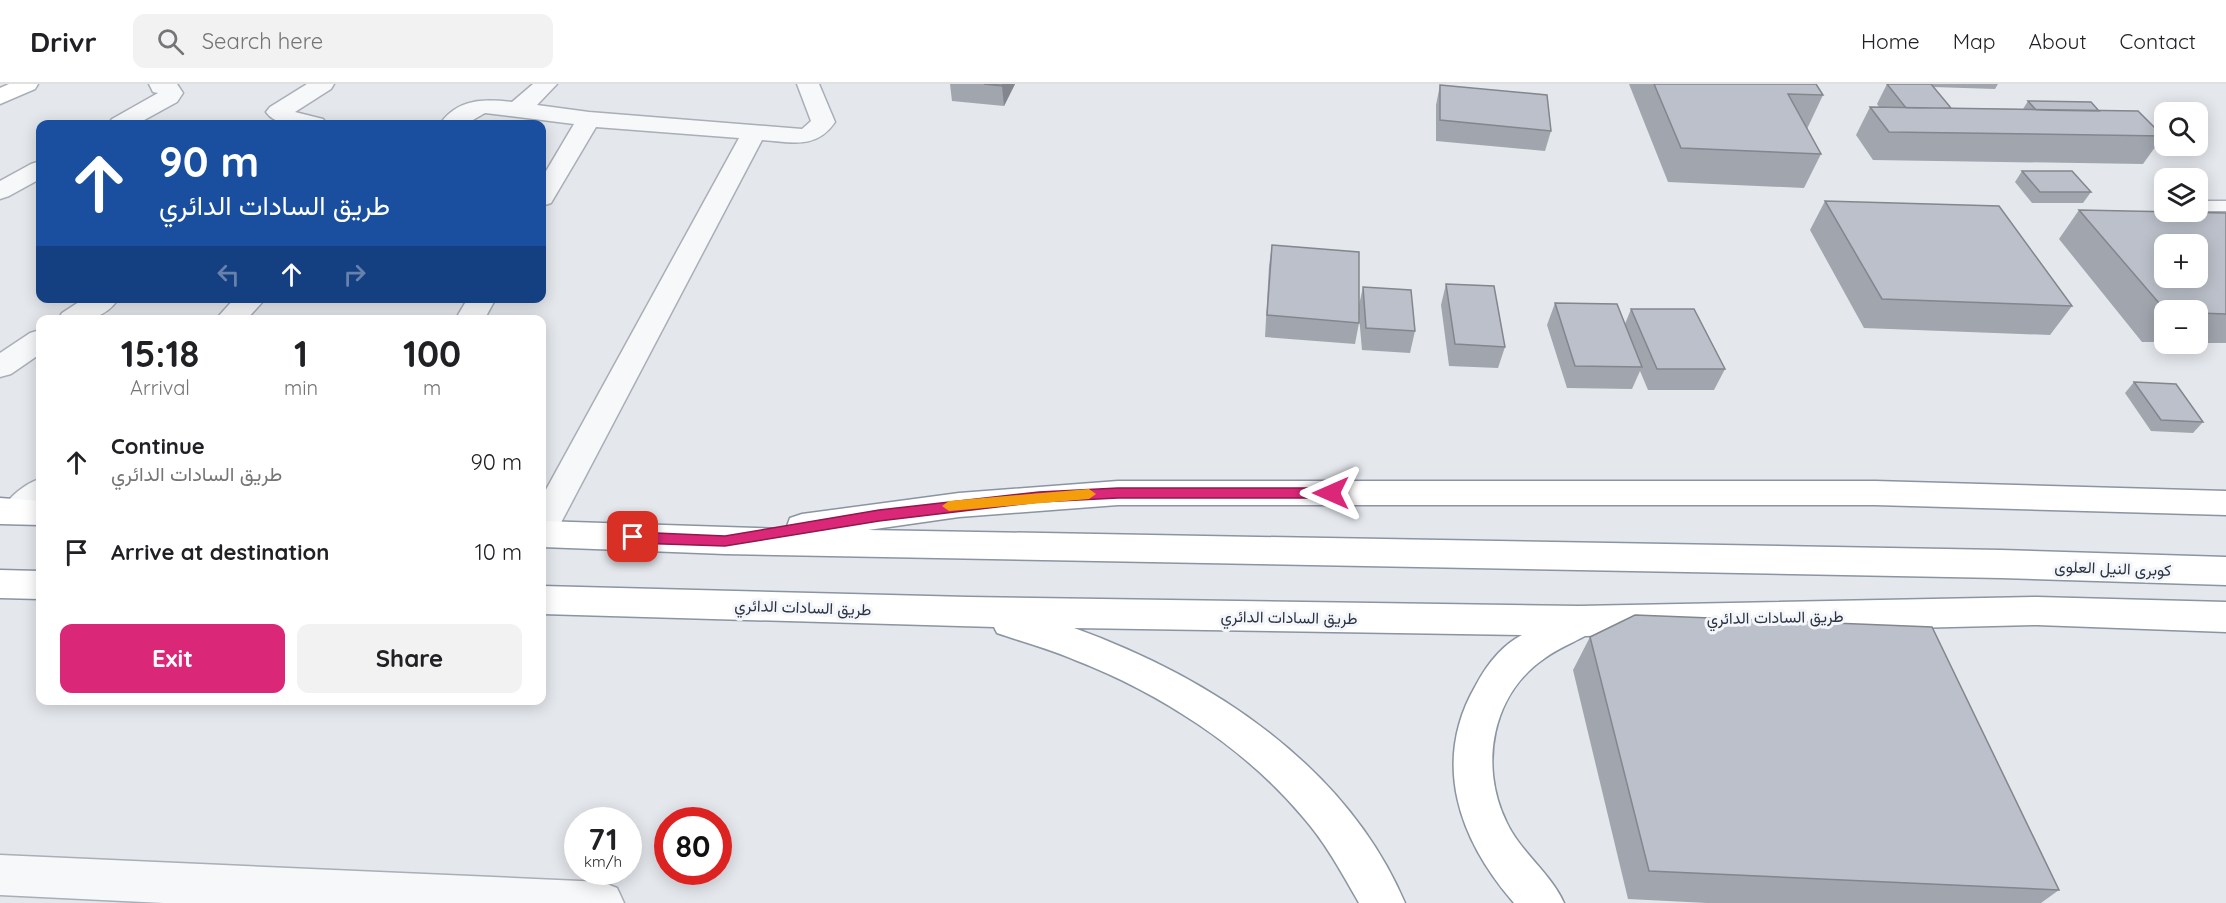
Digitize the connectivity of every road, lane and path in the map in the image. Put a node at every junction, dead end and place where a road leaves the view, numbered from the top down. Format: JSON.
{"nodes":[{"id":1,"x":27,"y":84,"type":"edge"},
{"id":2,"x":160,"y":84,"type":"edge"},
{"id":3,"x":323,"y":84,"type":"edge"},
{"id":4,"x":546,"y":84,"type":"edge"},
{"id":5,"x":808,"y":84,"type":"edge"},
{"id":6,"x":0,"y":97,"type":"edge"},
{"id":7,"x":518,"y":110,"type":"junction"},
{"id":8,"x":588,"y":119,"type":"junction"},
{"id":9,"x":127,"y":120,"type":"edge"},
{"id":10,"x":299,"y":120,"type":"edge"},
{"id":11,"x":457,"y":120,"type":"edge"},
{"id":12,"x":754,"y":132,"type":"junction"},
{"id":13,"x":36,"y":171,"type":"edge"},
{"id":14,"x":0,"y":191,"type":"edge"},
{"id":15,"x":546,"y":191,"type":"edge"},
{"id":16,"x":2208,"y":206,"type":"edge"},
{"id":17,"x":2226,"y":206,"type":"edge"},
{"id":18,"x":98,"y":303,"type":"edge"},
{"id":19,"x":247,"y":303,"type":"edge"},
{"id":20,"x":80,"y":315,"type":"edge"},
{"id":21,"x":234,"y":315,"type":"edge"},
{"id":22,"x":36,"y":343,"type":"edge"},
{"id":23,"x":0,"y":367,"type":"edge"},
{"id":24,"x":2226,"y":503,"type":"edge"},
{"id":25,"x":546,"y":520,"type":"edge"},
{"id":26,"x":546,"y":534,"type":"edge"},
{"id":27,"x":725,"y":541,"type":"junction"},
{"id":28,"x":2226,"y":571,"type":"edge"},
{"id":29,"x":0,"y":584,"type":"edge"},
{"id":30,"x":36,"y":585,"type":"edge"},
{"id":31,"x":546,"y":600,"type":"edge"},
{"id":32,"x":968,"y":612,"type":"junction"},
{"id":33,"x":2226,"y":617,"type":"edge"},
{"id":34,"x":1579,"y":621,"type":"junction"},
{"id":35,"x":0,"y":875,"type":"edge"},
{"id":36,"x":559,"y":902,"type":"edge"},
{"id":37,"x":602,"y":903,"type":"edge"},
{"id":38,"x":1383,"y":903,"type":"edge"},
{"id":39,"x":1542,"y":903,"type":"edge"}],
"edges":[{"from":1,"to":6,"type":"main road"},
{"from":2,"to":9,"type":"street"},
{"from":3,"to":10,"type":"street"},
{"from":4,"to":7,"type":"street"},
{"from":5,"to":12,"type":"street"},
{"from":7,"to":8,"type":"street"},
{"from":7,"to":11,"type":"street"},
{"from":8,"to":12,"type":"street"},
{"from":8,"to":15,"type":"street"},
{"from":12,"to":25,"type":"street"},
{"from":13,"to":14,"type":"street"},
{"from":16,"to":17,"type":"lane"},
{"from":18,"to":20,"type":"street"},
{"from":19,"to":21,"type":"street"},
{"from":22,"to":23,"type":"street"},
{"from":24,"to":27,"type":"main road"},
{"from":26,"to":27,"type":"main road"},
{"from":27,"to":28,"type":"main road","name":"كوبرى النيل العلوى"},
{"from":29,"to":30,"type":"main road"},
{"from":31,"to":32,"type":"main road","name":"طريق السادات الدائري"},
{"from":32,"to":34,"type":"main road","name":"طريق السادات الدائري"},
{"from":32,"to":38,"type":"main road"},
{"from":33,"to":34,"type":"main road","name":"طريق السادات الدائري"},
{"from":34,"to":39,"type":"main road"},
{"from":35,"to":36,"type":"street"},
{"from":36,"to":37,"type":"street"}]}
